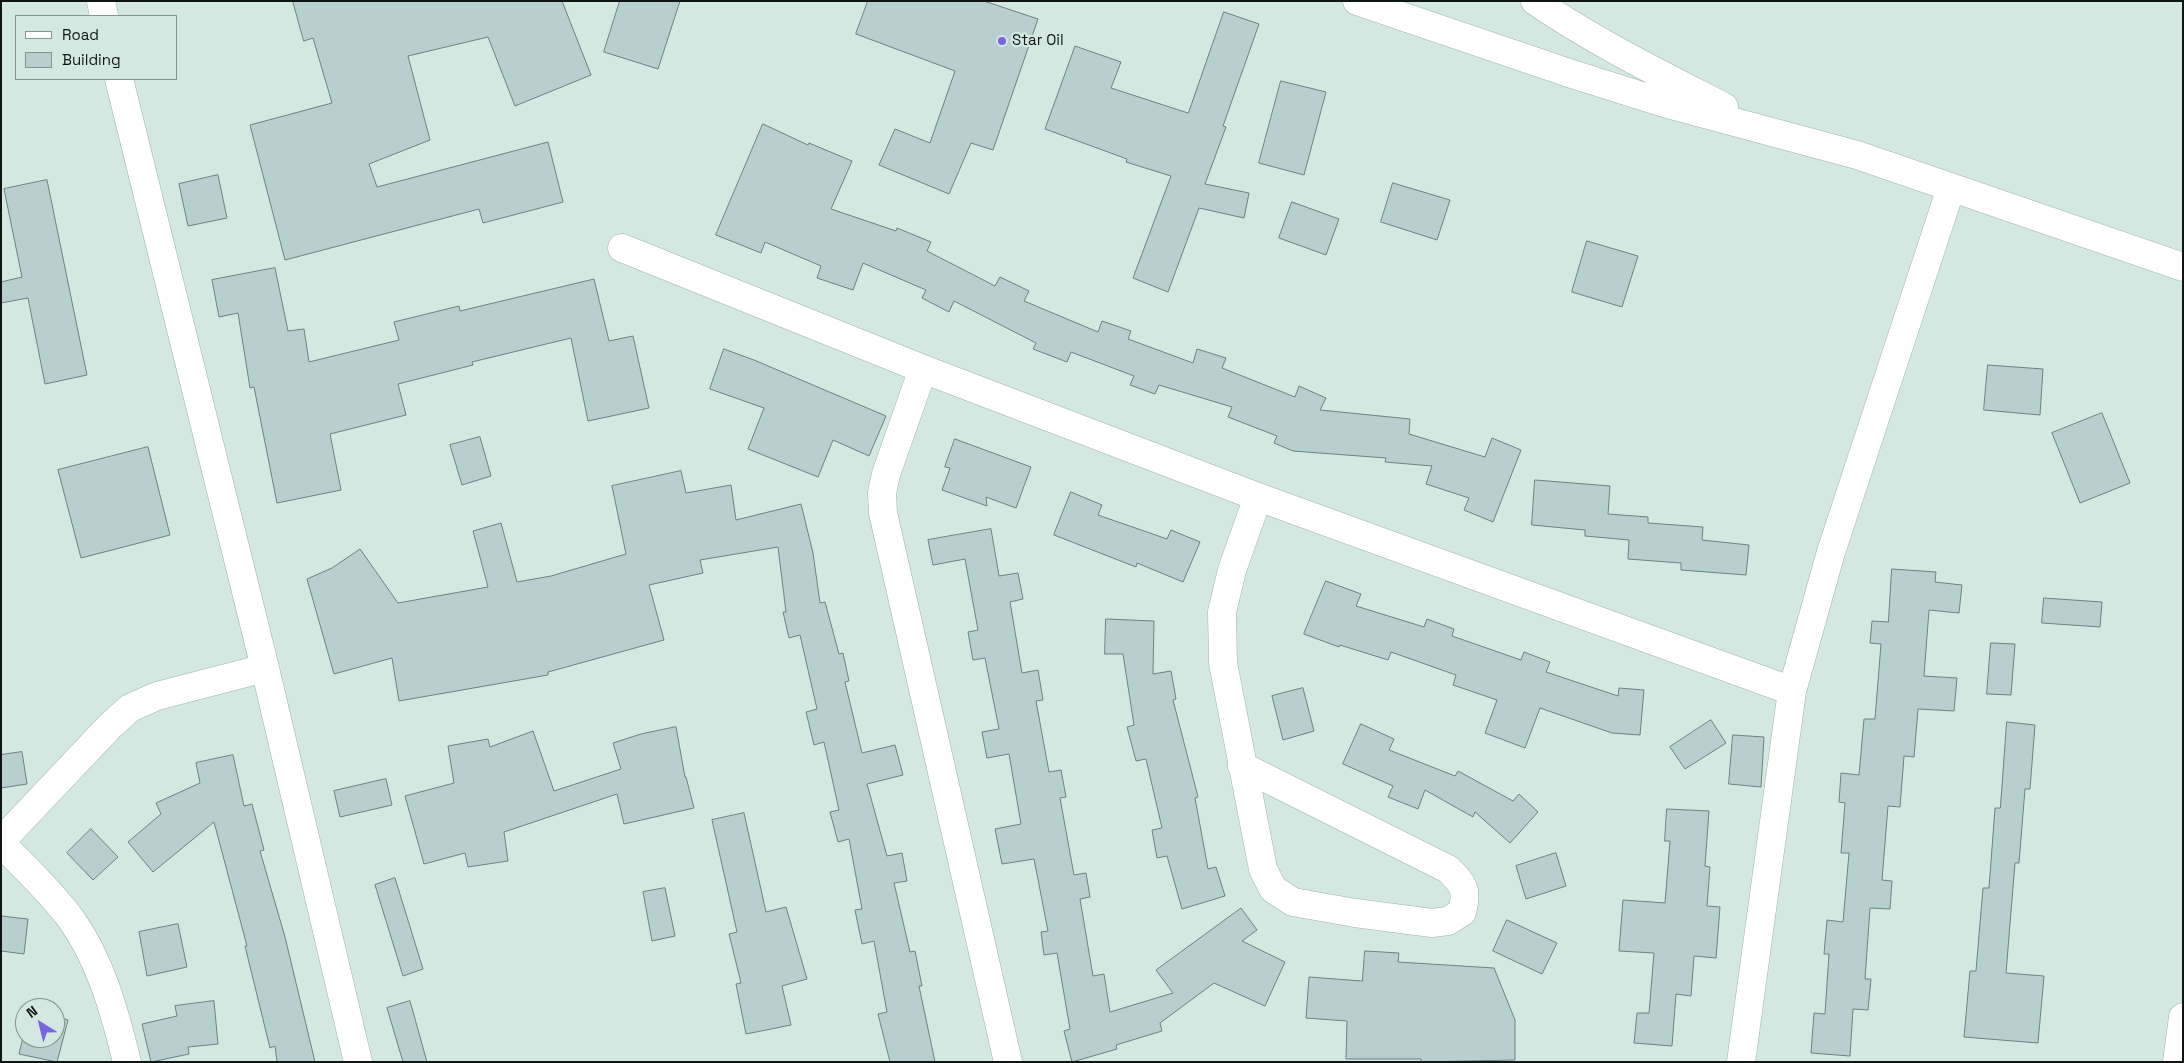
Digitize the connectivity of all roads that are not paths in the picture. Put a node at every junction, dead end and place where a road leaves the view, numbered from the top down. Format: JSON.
{"nodes":[{"id":1,"x":100,"y":1,"type":"edge"},
{"id":2,"x":1357,"y":1,"type":"edge"},
{"id":3,"x":1535,"y":1,"type":"edge"},
{"id":4,"x":104,"y":15,"type":"edge"},
{"id":5,"x":119,"y":80,"type":"edge"},
{"id":6,"x":1772,"y":131,"type":"junction"},
{"id":7,"x":1950,"y":188,"type":"junction"},
{"id":8,"x":622,"y":248,"type":"dead end"},
{"id":9,"x":2183,"y":267,"type":"edge"},
{"id":10,"x":923,"y":369,"type":"junction"},
{"id":11,"x":1258,"y":497,"type":"junction"},
{"id":12,"x":264,"y":668,"type":"junction"},
{"id":13,"x":1792,"y":691,"type":"junction"},
{"id":14,"x":1242,"y":766,"type":"junction"},
{"id":15,"x":1,"y":842,"type":"edge"},
{"id":16,"x":2183,"y":1017,"type":"edge"},
{"id":17,"x":127,"y":1062,"type":"edge"},
{"id":18,"x":358,"y":1062,"type":"edge"},
{"id":19,"x":1008,"y":1062,"type":"edge"},
{"id":20,"x":1741,"y":1062,"type":"edge"},
{"id":21,"x":2177,"y":1062,"type":"edge"}],
"edges":[{"from":1,"to":4,"type":"main road"},
{"from":2,"to":6,"type":"main road"},
{"from":3,"to":6,"type":"main road"},
{"from":5,"to":12,"type":"main road"},
{"from":6,"to":7,"type":"main road"},
{"from":7,"to":9,"type":"main road"},
{"from":7,"to":13,"type":"main road"},
{"from":8,"to":10,"type":"main road"},
{"from":10,"to":11,"type":"main road"},
{"from":10,"to":19,"type":"main road"},
{"from":11,"to":13,"type":"main road"},
{"from":11,"to":14,"type":"main road"},
{"from":12,"to":15,"type":"main road"},
{"from":12,"to":18,"type":"main road"},
{"from":13,"to":20,"type":"main road"},
{"from":14,"to":14,"type":"main road"},
{"from":15,"to":17,"type":"main road"},
{"from":16,"to":21,"type":"main road"}]}
